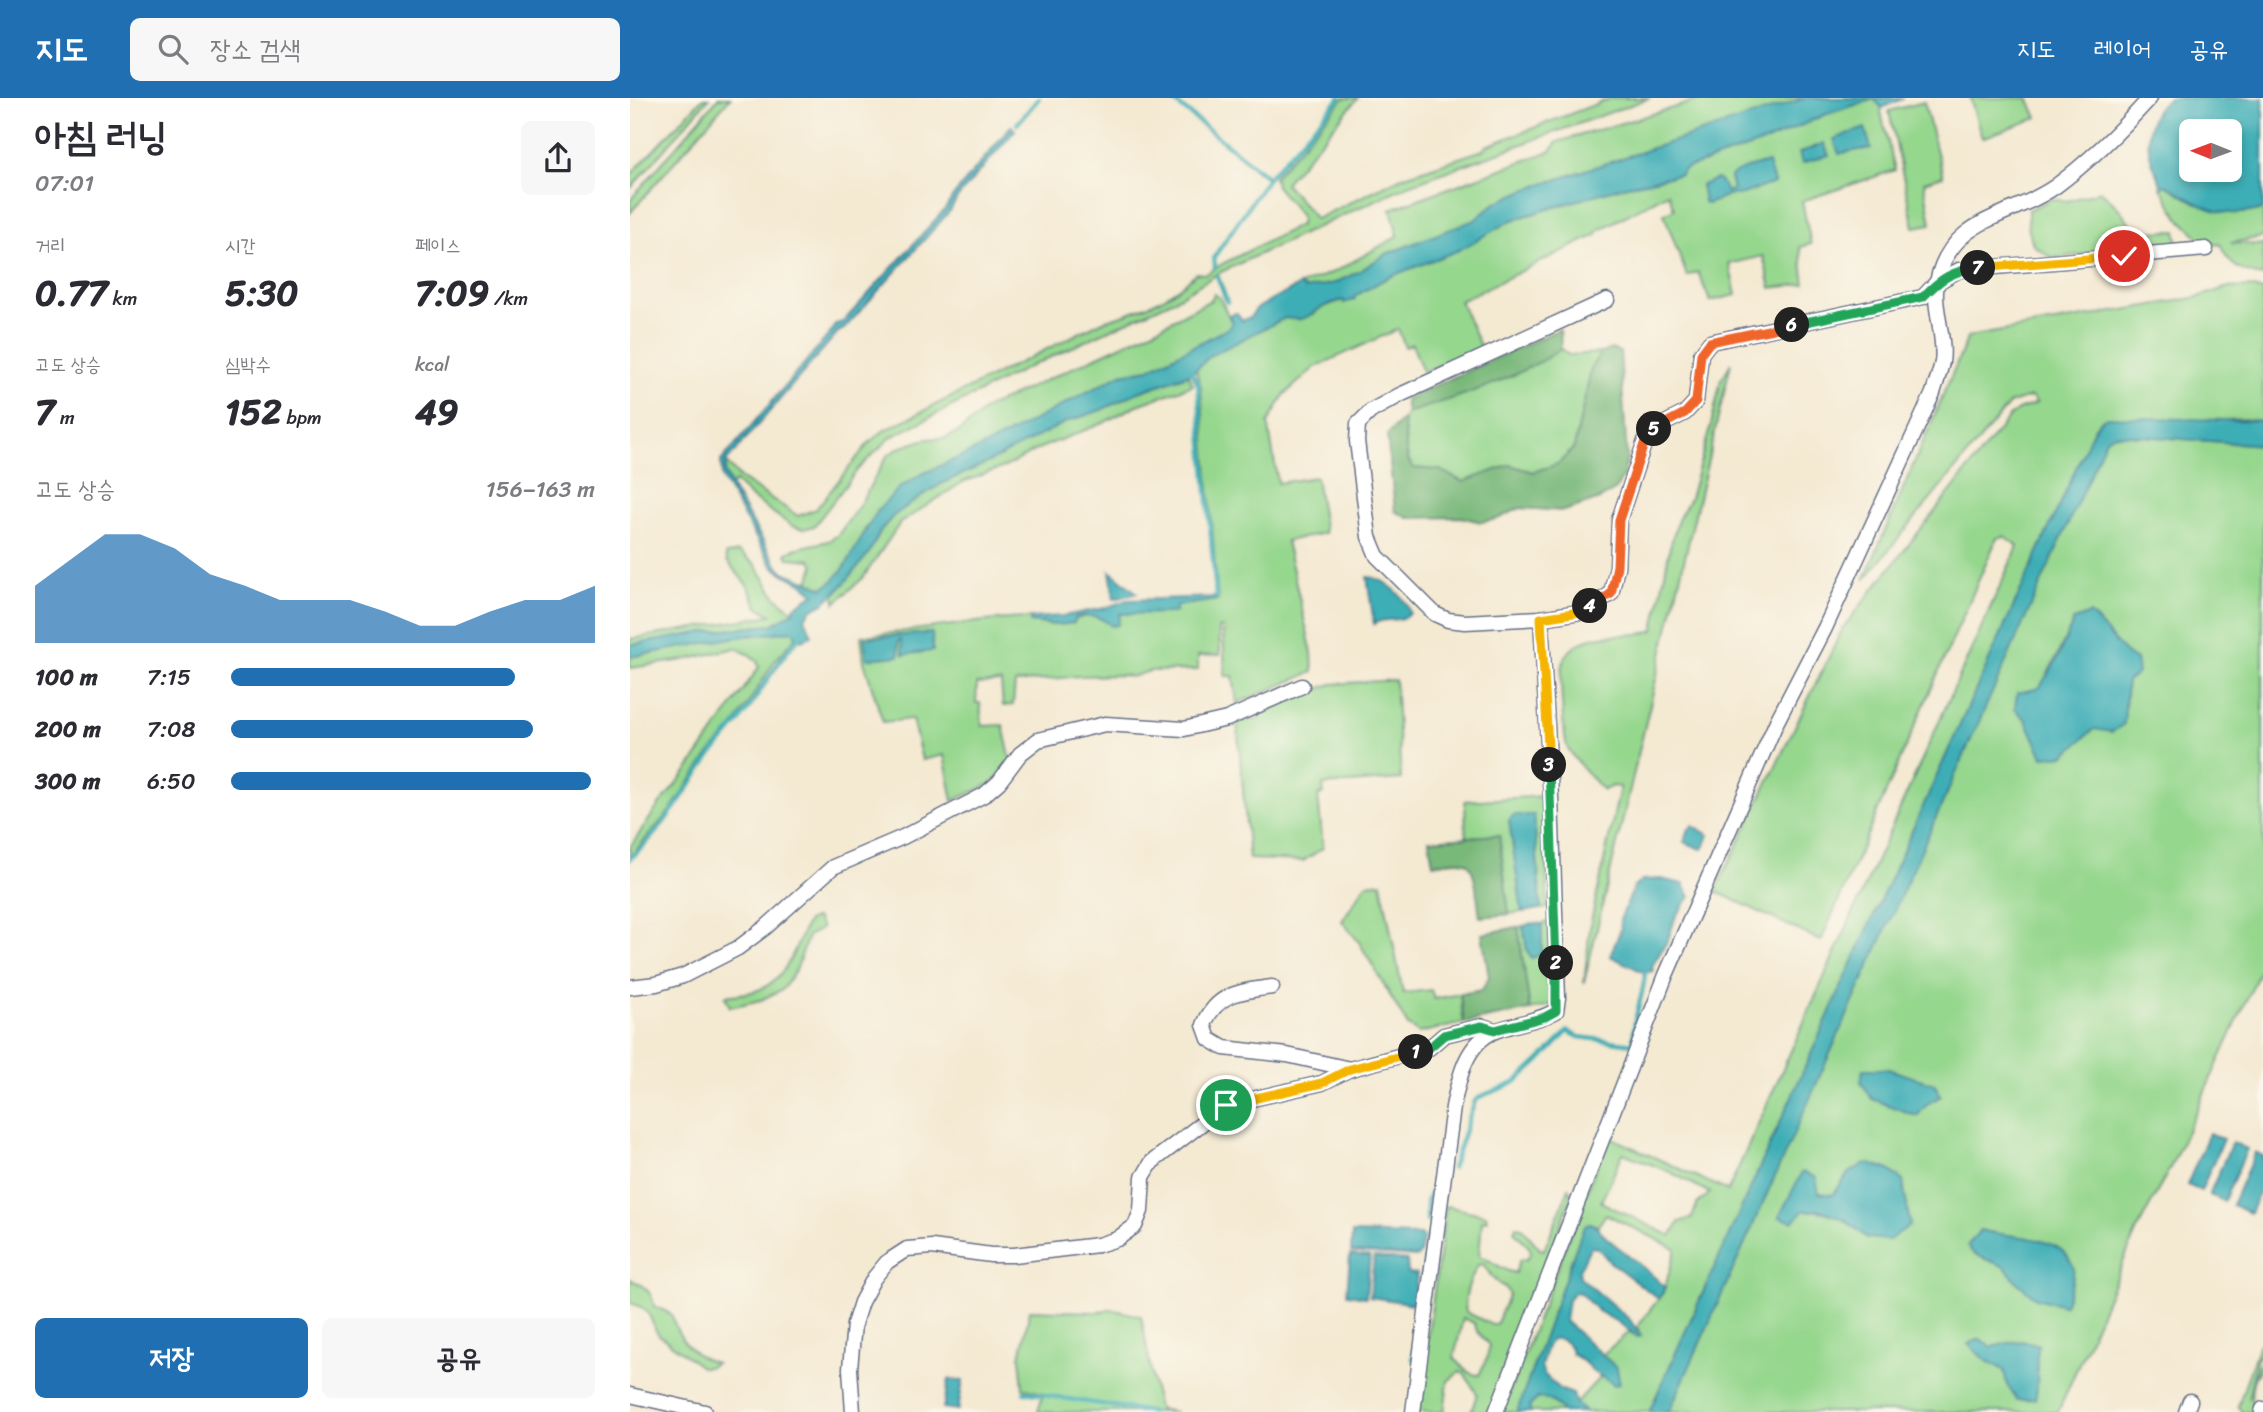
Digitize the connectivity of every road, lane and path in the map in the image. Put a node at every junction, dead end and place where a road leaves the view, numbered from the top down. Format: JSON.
{"nodes":[{"id":1,"x":2150,"y":98,"type":"edge"},
{"id":2,"x":2206,"y":249,"type":"dead end"},
{"id":3,"x":1936,"y":283,"type":"junction"},
{"id":4,"x":1607,"y":300,"type":"dead end"},
{"id":5,"x":1541,"y":618,"type":"junction"},
{"id":6,"x":1302,"y":686,"type":"dead end"},
{"id":7,"x":630,"y":987,"type":"edge"},
{"id":8,"x":1272,"y":987,"type":"dead end"},
{"id":9,"x":1495,"y":1030,"type":"junction"},
{"id":10,"x":1350,"y":1069,"type":"junction"},
{"id":11,"x":630,"y":1395,"type":"edge"},
{"id":12,"x":705,"y":1412,"type":"edge"},
{"id":13,"x":853,"y":1412,"type":"edge"},
{"id":14,"x":1413,"y":1412,"type":"edge"},
{"id":15,"x":1496,"y":1412,"type":"edge"}],
"edges":[{"from":1,"to":3,"type":"street"},
{"from":2,"to":3,"type":"street"},
{"from":3,"to":5,"type":"street"},
{"from":3,"to":15,"type":"street"},
{"from":4,"to":5,"type":"street"},
{"from":5,"to":9,"type":"street"},
{"from":6,"to":7,"type":"street"},
{"from":8,"to":10,"type":"street"},
{"from":9,"to":10,"type":"street"},
{"from":9,"to":14,"type":"street"},
{"from":10,"to":13,"type":"street"},
{"from":11,"to":12,"type":"street"}]}
